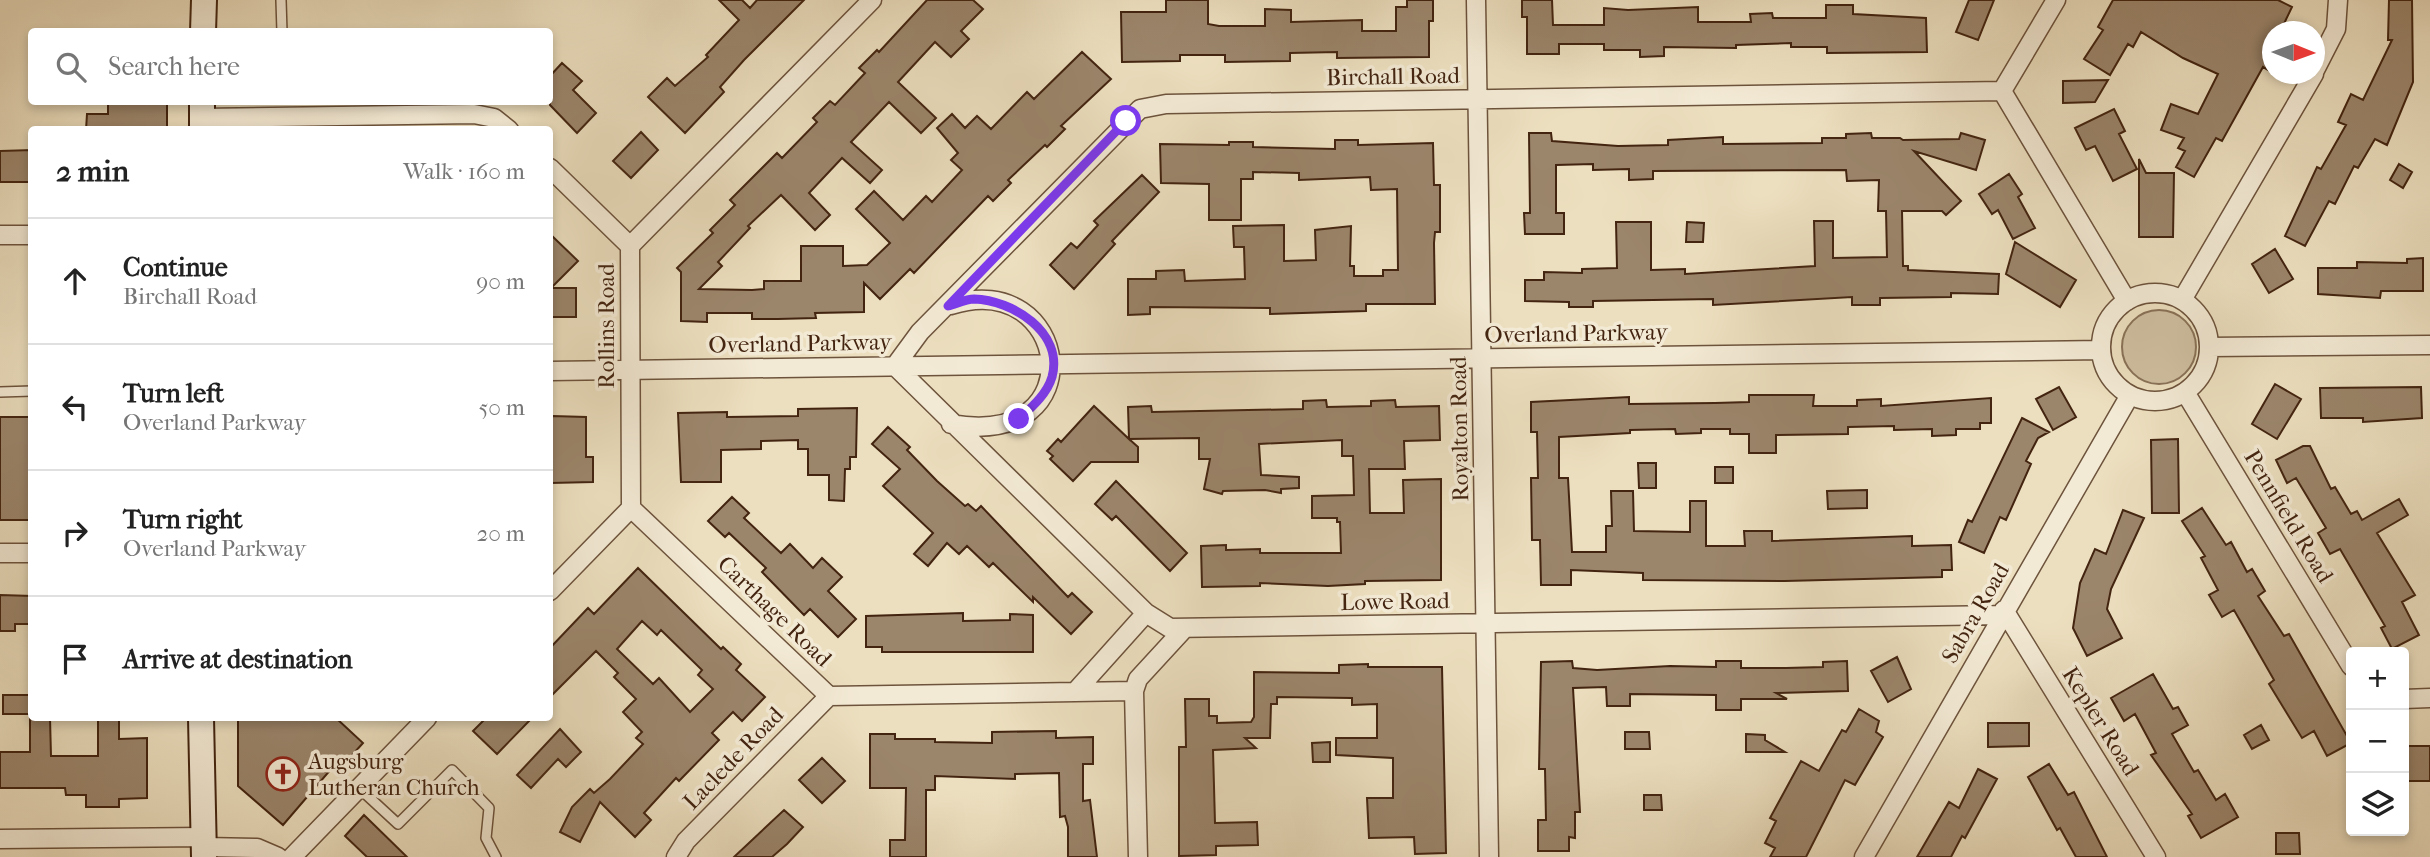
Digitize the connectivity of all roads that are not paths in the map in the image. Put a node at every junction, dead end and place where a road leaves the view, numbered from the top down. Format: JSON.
{"nodes":[{"id":1,"x":204,"y":0,"type":"edge"},
{"id":2,"x":281,"y":0,"type":"edge"},
{"id":3,"x":872,"y":0,"type":"edge"},
{"id":4,"x":1476,"y":0,"type":"edge"},
{"id":5,"x":2056,"y":0,"type":"edge"},
{"id":6,"x":2338,"y":0,"type":"edge"},
{"id":7,"x":203,"y":28,"type":"edge"},
{"id":8,"x":282,"y":28,"type":"edge"},
{"id":9,"x":2325,"y":51,"type":"edge"},
{"id":10,"x":2308,"y":84,"type":"edge"},
{"id":11,"x":2002,"y":91,"type":"junction"},
{"id":12,"x":1478,"y":100,"type":"junction"},
{"id":13,"x":202,"y":116,"type":"edge"},
{"id":14,"x":502,"y":126,"type":"edge"},
{"id":15,"x":553,"y":172,"type":"edge"},
{"id":16,"x":0,"y":235,"type":"edge"},
{"id":17,"x":28,"y":235,"type":"edge"},
{"id":18,"x":630,"y":246,"type":"junction"},
{"id":19,"x":2127,"y":300,"type":"junction"},
{"id":20,"x":2182,"y":300,"type":"junction"},
{"id":21,"x":948,"y":306,"type":"junction"},
{"id":22,"x":2430,"y":345,"type":"edge"},
{"id":23,"x":2209,"y":347,"type":"junction"},
{"id":24,"x":2101,"y":350,"type":"junction"},
{"id":25,"x":1481,"y":359,"type":"junction"},
{"id":26,"x":1052,"y":365,"type":"junction"},
{"id":27,"x":895,"y":366,"type":"junction"},
{"id":28,"x":631,"y":370,"type":"junction"},
{"id":29,"x":553,"y":372,"type":"edge"},
{"id":30,"x":28,"y":391,"type":"edge"},
{"id":31,"x":0,"y":392,"type":"edge"},
{"id":32,"x":2185,"y":392,"type":"junction"},
{"id":33,"x":2130,"y":395,"type":"junction"},
{"id":34,"x":951,"y":424,"type":"junction"},
{"id":35,"x":631,"y":508,"type":"junction"},
{"id":36,"x":0,"y":553,"type":"edge"},
{"id":37,"x":28,"y":553,"type":"edge"},
{"id":38,"x":553,"y":588,"type":"edge"},
{"id":39,"x":1146,"y":613,"type":"junction"},
{"id":40,"x":2003,"y":613,"type":"junction"},
{"id":41,"x":1488,"y":624,"type":"junction"},
{"id":42,"x":1184,"y":629,"type":"junction"},
{"id":43,"x":2346,"y":658,"type":"edge"},
{"id":44,"x":1076,"y":691,"type":"junction"},
{"id":45,"x":1134,"y":691,"type":"junction"},
{"id":46,"x":829,"y":696,"type":"junction"},
{"id":47,"x":2430,"y":698,"type":"edge"},
{"id":48,"x":2409,"y":699,"type":"edge"},
{"id":49,"x":201,"y":721,"type":"edge"},
{"id":50,"x":424,"y":721,"type":"edge"},
{"id":51,"x":359,"y":788,"type":"junction"},
{"id":52,"x":0,"y":839,"type":"edge"},
{"id":53,"x":204,"y":847,"type":"edge"},
{"id":54,"x":278,"y":857,"type":"edge"},
{"id":55,"x":292,"y":857,"type":"edge"},
{"id":56,"x":496,"y":857,"type":"edge"},
{"id":57,"x":676,"y":857,"type":"edge"},
{"id":58,"x":1138,"y":857,"type":"edge"},
{"id":59,"x":1489,"y":857,"type":"edge"},
{"id":60,"x":1864,"y":857,"type":"edge"},
{"id":61,"x":2156,"y":857,"type":"edge"}],
"edges":[{"from":1,"to":7,"type":"main road"},
{"from":2,"to":8,"type":"lane"},
{"from":3,"to":18,"type":"street","name":"Rollins Road"},
{"from":4,"to":12,"type":"street","name":"Royalton Road"},
{"from":5,"to":11,"type":"street"},
{"from":6,"to":9,"type":"street"},
{"from":10,"to":20,"type":"street"},
{"from":11,"to":12,"type":"street","name":"Birchall Road"},
{"from":11,"to":19,"type":"street"},
{"from":12,"to":21,"type":"street","name":"Birchall Road"},
{"from":12,"to":25,"type":"street","name":"Royalton Road"},
{"from":13,"to":14,"type":"street"},
{"from":15,"to":18,"type":"street"},
{"from":16,"to":17,"type":"street"},
{"from":18,"to":28,"type":"street","name":"Rollins Road"},
{"from":19,"to":20,"type":"street"},
{"from":19,"to":24,"type":"street"},
{"from":20,"to":23,"type":"street"},
{"from":21,"to":26,"type":"street"},
{"from":21,"to":27,"type":"street","name":"Birchall Road"},
{"from":22,"to":23,"type":"street"},
{"from":23,"to":32,"type":"street"},
{"from":24,"to":25,"type":"street","name":"Overland Parkway"},
{"from":24,"to":33,"type":"street"},
{"from":25,"to":26,"type":"street","name":"Overland Parkway"},
{"from":25,"to":41,"type":"street","name":"Royalton Road"},
{"from":26,"to":27,"type":"street","name":"Overland Parkway"},
{"from":26,"to":34,"type":"street"},
{"from":27,"to":28,"type":"street","name":"Overland Parkway"},
{"from":27,"to":34,"type":"street","name":"Lowe Road"},
{"from":28,"to":29,"type":"street","name":"Overland Parkway"},
{"from":28,"to":35,"type":"street","name":"Rollins Road"},
{"from":30,"to":31,"type":"lane"},
{"from":32,"to":33,"type":"street"},
{"from":32,"to":43,"type":"street","name":"Pennfield Road"},
{"from":33,"to":40,"type":"street","name":"Sabra Road"},
{"from":34,"to":39,"type":"street","name":"Lowe Road"},
{"from":35,"to":38,"type":"street"},
{"from":35,"to":46,"type":"street","name":"Carthage Road"},
{"from":36,"to":37,"type":"street"},
{"from":39,"to":42,"type":"street","name":"Lowe Road"},
{"from":39,"to":44,"type":"street"},
{"from":40,"to":41,"type":"street","name":"Lowe Road"},
{"from":40,"to":60,"type":"street","name":"Sabra Road"},
{"from":40,"to":61,"type":"street","name":"Kepler Road"},
{"from":41,"to":42,"type":"street","name":"Lowe Road"},
{"from":41,"to":59,"type":"street","name":"Royalton Road"},
{"from":42,"to":45,"type":"street"},
{"from":44,"to":45,"type":"street","name":"Carthage Road"},
{"from":44,"to":46,"type":"street","name":"Carthage Road"},
{"from":45,"to":58,"type":"street"},
{"from":46,"to":57,"type":"street","name":"Laclede Road"},
{"from":47,"to":48,"type":"street"},
{"from":49,"to":53,"type":"main road"},
{"from":50,"to":51,"type":"street"},
{"from":51,"to":55,"type":"street"},
{"from":51,"to":56,"type":"lane"},
{"from":52,"to":53,"type":"street"},
{"from":53,"to":54,"type":"street"}]}
